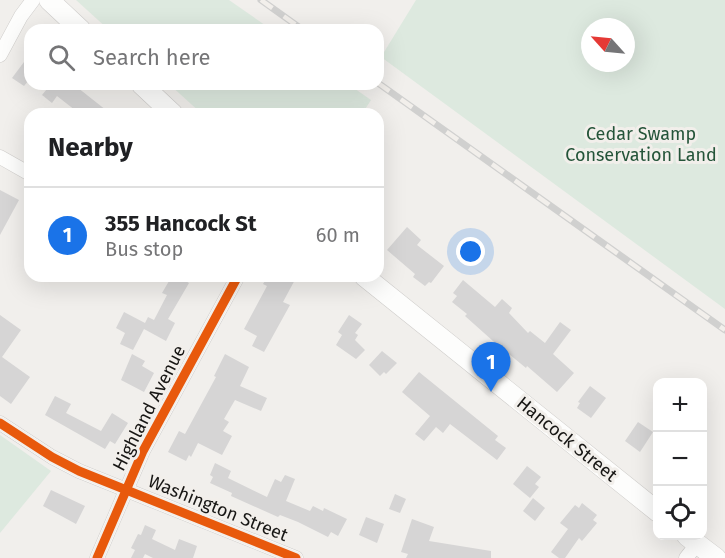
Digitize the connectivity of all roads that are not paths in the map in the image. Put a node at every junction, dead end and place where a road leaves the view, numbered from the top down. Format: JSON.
{"nodes":[{"id":1,"x":33,"y":0,"type":"edge"},
{"id":2,"x":49,"y":0,"type":"edge"},
{"id":3,"x":75,"y":24,"type":"edge"},
{"id":4,"x":0,"y":55,"type":"edge"},
{"id":5,"x":147,"y":90,"type":"edge"},
{"id":6,"x":167,"y":108,"type":"edge"},
{"id":7,"x":0,"y":157,"type":"edge"},
{"id":8,"x":24,"y":171,"type":"edge"},
{"id":9,"x":235,"y":282,"type":"edge"},
{"id":10,"x":371,"y":282,"type":"edge"},
{"id":11,"x":0,"y":423,"type":"edge"},
{"id":12,"x":126,"y":489,"type":"junction"},
{"id":13,"x":653,"y":509,"type":"edge"},
{"id":14,"x":690,"y":546,"type":"edge"},
{"id":15,"x":97,"y":558,"type":"edge"},
{"id":16,"x":296,"y":558,"type":"edge"},
{"id":17,"x":716,"y":558,"type":"edge"}],
"edges":[{"from":1,"to":4,"type":"street"},
{"from":2,"to":3,"type":"main road"},
{"from":5,"to":6,"type":"main road"},
{"from":7,"to":8,"type":"street"},
{"from":9,"to":12,"type":"street","name":"Highland Avenue"},
{"from":10,"to":13,"type":"main road","name":"Hancock Street"},
{"from":11,"to":12,"type":"street","name":"Washington Street"},
{"from":12,"to":15,"type":"street","name":"Highland Avenue"},
{"from":12,"to":16,"type":"street","name":"Washington Street"},
{"from":14,"to":17,"type":"main road"}]}
